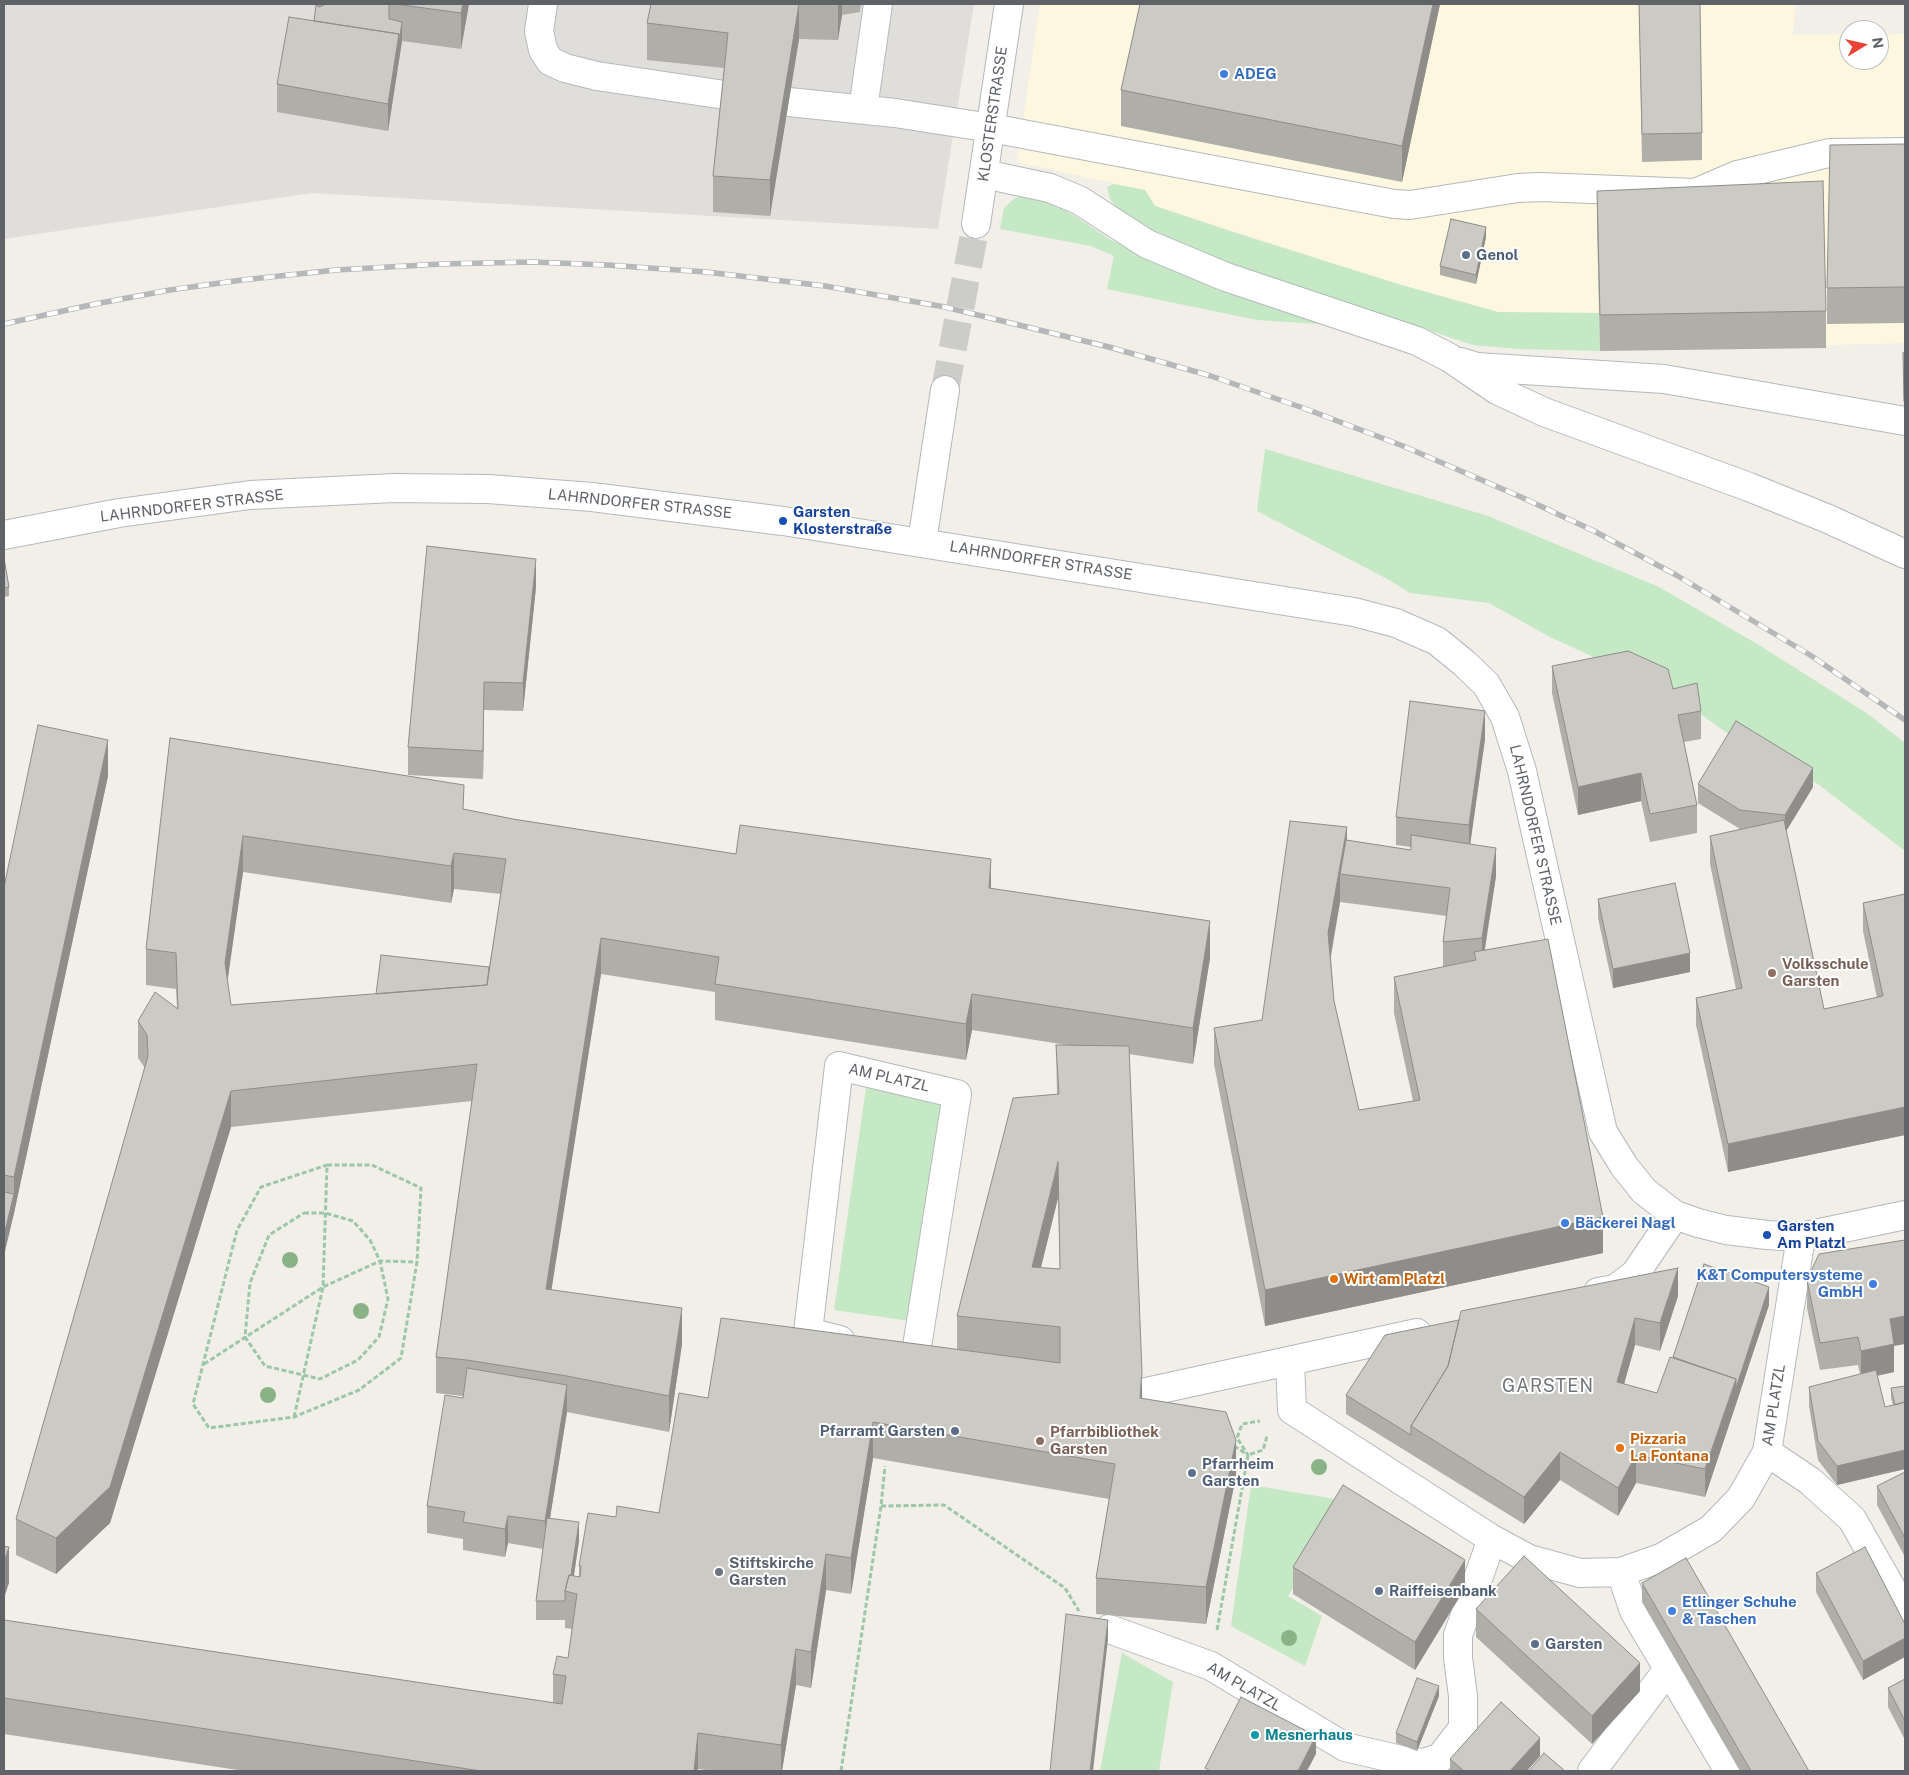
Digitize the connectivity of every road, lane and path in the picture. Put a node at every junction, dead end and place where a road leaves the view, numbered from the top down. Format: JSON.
{"nodes":[{"id":1,"x":543,"y":4,"type":"edge"},
{"id":2,"x":878,"y":4,"type":"edge"},
{"id":3,"x":1009,"y":4,"type":"edge"},
{"id":4,"x":725,"y":95,"type":"edge"},
{"id":5,"x":789,"y":102,"type":"edge"},
{"id":6,"x":863,"y":110,"type":"junction"},
{"id":7,"x":991,"y":128,"type":"junction"},
{"id":8,"x":1905,"y":152,"type":"edge"},
{"id":9,"x":984,"y":174,"type":"junction"},
{"id":10,"x":976,"y":224,"type":"tunnel mouth"},
{"id":11,"x":1450,"y":358,"type":"junction"},
{"id":12,"x":945,"y":390,"type":"tunnel mouth"},
{"id":13,"x":1905,"y":421,"type":"edge"},
{"id":14,"x":4,"y":535,"type":"edge"},
{"id":15,"x":922,"y":542,"type":"junction"},
{"id":16,"x":1905,"y":554,"type":"edge"},
{"id":17,"x":327,"y":1165,"type":"junction"},
{"id":18,"x":325,"y":1213,"type":"junction"},
{"id":19,"x":1675,"y":1214,"type":"junction"},
{"id":20,"x":1905,"y":1214,"type":"edge"},
{"id":21,"x":1801,"y":1237,"type":"junction"},
{"id":22,"x":380,"y":1261,"type":"junction"},
{"id":23,"x":417,"y":1262,"type":"junction"},
{"id":24,"x":323,"y":1286,"type":"junction"},
{"id":25,"x":1577,"y":1297,"type":"edge"},
{"id":26,"x":1443,"y":1327,"type":"edge"},
{"id":27,"x":245,"y":1337,"type":"junction"},
{"id":28,"x":862,"y":1346,"type":"edge"},
{"id":29,"x":888,"y":1352,"type":"edge"},
{"id":30,"x":1290,"y":1362,"type":"junction"},
{"id":31,"x":203,"y":1364,"type":"junction"},
{"id":32,"x":302,"y":1376,"type":"junction"},
{"id":33,"x":1142,"y":1393,"type":"edge"},
{"id":34,"x":1292,"y":1410,"type":"junction"},
{"id":35,"x":294,"y":1417,"type":"junction"},
{"id":36,"x":1260,"y":1421,"type":"junction"},
{"id":37,"x":1227,"y":1442,"type":"edge"},
{"id":38,"x":1767,"y":1452,"type":"junction"},
{"id":39,"x":1248,"y":1454,"type":"junction"},
{"id":40,"x":885,"y":1466,"type":"dead end"},
{"id":41,"x":881,"y":1506,"type":"junction"},
{"id":42,"x":1492,"y":1539,"type":"junction"},
{"id":43,"x":1621,"y":1572,"type":"junction"},
{"id":44,"x":1905,"y":1612,"type":"edge"},
{"id":45,"x":1109,"y":1629,"type":"joint"},
{"id":46,"x":1211,"y":1666,"type":"junction"},
{"id":47,"x":1669,"y":1668,"type":"junction"},
{"id":48,"x":841,"y":1771,"type":"edge"},
{"id":49,"x":1592,"y":1771,"type":"edge"},
{"id":50,"x":1729,"y":1771,"type":"edge"}],
"edges":[{"from":1,"to":4,"type":"street"},
{"from":2,"to":6,"type":"street"},
{"from":3,"to":7,"type":"street","name":"KLOSTERSTRASSE"},
{"from":5,"to":6,"type":"street"},
{"from":6,"to":7,"type":"street"},
{"from":7,"to":8,"type":"street"},
{"from":7,"to":9,"type":"street","name":"KLOSTERSTRASSE"},
{"from":9,"to":10,"type":"street","name":"KLOSTERSTRASSE"},
{"from":9,"to":11,"type":"street"},
{"from":11,"to":13,"type":"street"},
{"from":11,"to":16,"type":"street"},
{"from":12,"to":15,"type":"street"},
{"from":14,"to":15,"type":"street","name":"LAHRNDORFER STRASSE"},
{"from":15,"to":19,"type":"street","name":"LAHRNDORFER STRASSE"},
{"from":17,"to":18,"type":"path"},
{"from":17,"to":23,"type":"path"},
{"from":17,"to":31,"type":"path"},
{"from":18,"to":22,"type":"path"},
{"from":18,"to":24,"type":"path"},
{"from":18,"to":27,"type":"path"},
{"from":19,"to":21,"type":"street","name":"LAHRNDORFER STRASSE"},
{"from":19,"to":25,"type":"street"},
{"from":20,"to":21,"type":"street","name":"LAHRNDORFER STRASSE"},
{"from":21,"to":38,"type":"street","name":"AM PLATZL"},
{"from":22,"to":23,"type":"path"},
{"from":22,"to":24,"type":"path"},
{"from":22,"to":32,"type":"path"},
{"from":23,"to":35,"type":"path"},
{"from":24,"to":27,"type":"path"},
{"from":24,"to":32,"type":"path"},
{"from":26,"to":30,"type":"street"},
{"from":27,"to":31,"type":"path"},
{"from":27,"to":32,"type":"path"},
{"from":28,"to":29,"type":"street","name":"AM PLATZL"},
{"from":30,"to":33,"type":"street"},
{"from":30,"to":34,"type":"street"},
{"from":31,"to":35,"type":"path"},
{"from":32,"to":35,"type":"path"},
{"from":34,"to":36,"type":"path"},
{"from":34,"to":42,"type":"street","name":"AM PLATZL"},
{"from":36,"to":39,"type":"path"},
{"from":36,"to":39,"type":"path"},
{"from":37,"to":39,"type":"path"},
{"from":38,"to":43,"type":"street","name":"AM PLATZL"},
{"from":38,"to":44,"type":"street"},
{"from":39,"to":46,"type":"path"},
{"from":40,"to":41,"type":"path"},
{"from":41,"to":45,"type":"path"},
{"from":41,"to":48,"type":"path"},
{"from":42,"to":43,"type":"street","name":"AM PLATZL"},
{"from":42,"to":46,"type":"street","name":"AM PLATZL"},
{"from":43,"to":47,"type":"street"},
{"from":45,"to":46,"type":"street","name":"AM PLATZL"},
{"from":47,"to":49,"type":"street"},
{"from":47,"to":50,"type":"street"}]}
